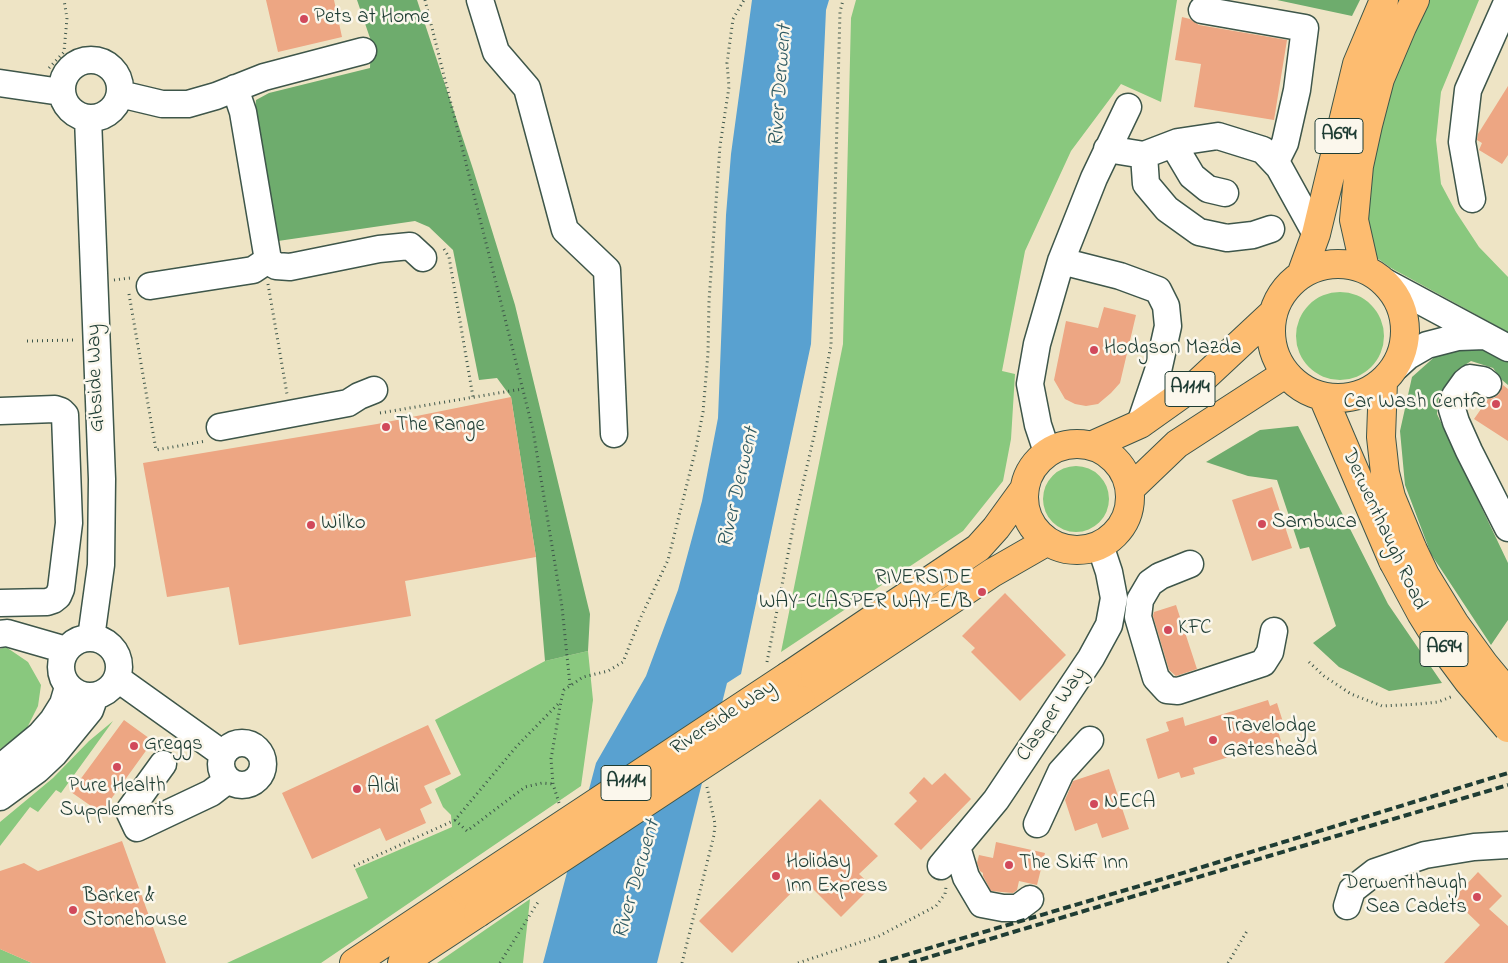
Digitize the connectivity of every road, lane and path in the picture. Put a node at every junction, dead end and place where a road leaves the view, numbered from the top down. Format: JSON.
{"nodes":[{"id":1,"x":64,"y":0,"type":"edge"},
{"id":2,"x":425,"y":0,"type":"edge"},
{"id":3,"x":480,"y":0,"type":"edge"},
{"id":4,"x":744,"y":0,"type":"edge"},
{"id":5,"x":843,"y":0,"type":"edge"},
{"id":6,"x":1384,"y":0,"type":"edge"},
{"id":7,"x":1415,"y":0,"type":"edge"},
{"id":8,"x":1508,"y":0,"type":"edge"},
{"id":9,"x":1202,"y":10,"type":"dead end"},
{"id":10,"x":363,"y":51,"type":"dead end"},
{"id":11,"x":46,"y":71,"type":"dead end"},
{"id":12,"x":0,"y":83,"type":"edge"},
{"id":13,"x":235,"y":88,"type":"junction"},
{"id":14,"x":61,"y":92,"type":"junction"},
{"id":15,"x":120,"y":94,"type":"junction"},
{"id":16,"x":1128,"y":107,"type":"dead end"},
{"id":17,"x":88,"y":118,"type":"junction"},
{"id":18,"x":1173,"y":144,"type":"junction"},
{"id":19,"x":1108,"y":149,"type":"junction"},
{"id":20,"x":1144,"y":155,"type":"junction"},
{"id":21,"x":1277,"y":165,"type":"junction"},
{"id":22,"x":1225,"y":193,"type":"dead end"},
{"id":23,"x":1472,"y":199,"type":"dead end"},
{"id":24,"x":1271,"y":230,"type":"dead end"},
{"id":25,"x":1316,"y":234,"type":"junction"},
{"id":26,"x":423,"y":258,"type":"dead end"},
{"id":27,"x":1061,"y":261,"type":"junction"},
{"id":28,"x":261,"y":265,"type":"junction"},
{"id":29,"x":1301,"y":275,"type":"junction"},
{"id":30,"x":1375,"y":275,"type":"junction"},
{"id":31,"x":150,"y":286,"type":"dead end"},
{"id":32,"x":1273,"y":313,"type":"junction"},
{"id":33,"x":1485,"y":336,"type":"junction"},
{"id":34,"x":1508,"y":348,"type":"edge"},
{"id":35,"x":1285,"y":374,"type":"junction"},
{"id":36,"x":1390,"y":374,"type":"junction"},
{"id":37,"x":1488,"y":384,"type":"dead end"},
{"id":38,"x":522,"y":389,"type":"junction"},
{"id":39,"x":374,"y":390,"type":"dead end"},
{"id":40,"x":473,"y":397,"type":"dead end"},
{"id":41,"x":1323,"y":397,"type":"junction"},
{"id":42,"x":0,"y":410,"type":"edge"},
{"id":43,"x":290,"y":414,"type":"junction"},
{"id":44,"x":1140,"y":424,"type":"junction"},
{"id":45,"x":220,"y":427,"type":"dead end"},
{"id":46,"x":614,"y":434,"type":"dead end"},
{"id":47,"x":1093,"y":445,"type":"junction"},
{"id":48,"x":1047,"y":452,"type":"junction"},
{"id":49,"x":1024,"y":488,"type":"junction"},
{"id":50,"x":1130,"y":489,"type":"junction"},
{"id":51,"x":1508,"y":528,"type":"edge"},
{"id":52,"x":1046,"y":542,"type":"junction"},
{"id":53,"x":1100,"y":545,"type":"junction"},
{"id":54,"x":1403,"y":556,"type":"junction"},
{"id":55,"x":1190,"y":564,"type":"dead end"},
{"id":56,"x":0,"y":603,"type":"edge"},
{"id":57,"x":1274,"y":631,"type":"dead end"},
{"id":58,"x":0,"y":634,"type":"edge"},
{"id":59,"x":91,"y":638,"type":"junction"},
{"id":60,"x":66,"y":650,"type":"junction"},
{"id":61,"x":1309,"y":662,"type":"dead end"},
{"id":62,"x":777,"y":672,"type":"junction"},
{"id":63,"x":118,"y":678,"type":"junction"},
{"id":64,"x":68,"y":687,"type":"junction"},
{"id":65,"x":1508,"y":692,"type":"edge"},
{"id":66,"x":1456,"y":695,"type":"dead end"},
{"id":67,"x":95,"y":696,"type":"junction"},
{"id":68,"x":560,"y":701,"type":"dead end"},
{"id":69,"x":1508,"y":728,"type":"edge"},
{"id":70,"x":1090,"y":740,"type":"dead end"},
{"id":71,"x":223,"y":754,"type":"junction"},
{"id":72,"x":163,"y":764,"type":"dead end"},
{"id":73,"x":0,"y":768,"type":"edge"},
{"id":74,"x":228,"y":780,"type":"junction"},
{"id":75,"x":706,"y":781,"type":"dead end"},
{"id":76,"x":552,"y":784,"type":"dead end"},
{"id":77,"x":0,"y":797,"type":"edge"},
{"id":78,"x":455,"y":820,"type":"junction"},
{"id":79,"x":1037,"y":824,"type":"dead end"},
{"id":80,"x":1508,"y":844,"type":"edge"},
{"id":81,"x":949,"y":857,"type":"junction"},
{"id":82,"x":354,"y":866,"type":"dead end"},
{"id":83,"x":1030,"y":900,"type":"dead end"},
{"id":84,"x":471,"y":901,"type":"junction"},
{"id":85,"x":1347,"y":906,"type":"dead end"},
{"id":86,"x":1247,"y":931,"type":"dead end"},
{"id":87,"x":354,"y":963,"type":"edge"},
{"id":88,"x":402,"y":963,"type":"edge"},
{"id":89,"x":682,"y":963,"type":"edge"},
{"id":90,"x":798,"y":963,"type":"edge"},
{"id":91,"x":1228,"y":963,"type":"edge"}],
"edges":[{"from":1,"to":11,"type":"path"},
{"from":2,"to":38,"type":"path"},
{"from":3,"to":46,"type":"street"},
{"from":4,"to":38,"type":"path"},
{"from":5,"to":62,"type":"path"},
{"from":6,"to":25,"type":"main road","number":"A694"},
{"from":7,"to":30,"type":"main road","number":"A694"},
{"from":8,"to":23,"type":"street"},
{"from":9,"to":21,"type":"street"},
{"from":10,"to":13,"type":"street"},
{"from":12,"to":14,"type":"street"},
{"from":13,"to":15,"type":"street"},
{"from":13,"to":28,"type":"street"},
{"from":14,"to":15,"type":"street"},
{"from":14,"to":17,"type":"street"},
{"from":15,"to":17,"type":"street"},
{"from":16,"to":19,"type":"street"},
{"from":17,"to":59,"type":"street","name":"Gibside Way"},
{"from":18,"to":20,"type":"street"},
{"from":18,"to":21,"type":"street"},
{"from":18,"to":22,"type":"street"},
{"from":19,"to":20,"type":"street"},
{"from":19,"to":27,"type":"street"},
{"from":20,"to":24,"type":"street"},
{"from":21,"to":25,"type":"street"},
{"from":25,"to":29,"type":"main road","number":"A694"},
{"from":26,"to":28,"type":"street"},
{"from":27,"to":44,"type":"street"},
{"from":27,"to":48,"type":"street"},
{"from":28,"to":31,"type":"street"},
{"from":28,"to":43,"type":"path"},
{"from":29,"to":30,"type":"main road","number":"A694"},
{"from":29,"to":32,"type":"main road","number":"A694"},
{"from":30,"to":33,"type":"street"},
{"from":30,"to":36,"type":"main road","number":"A694"},
{"from":32,"to":35,"type":"main road","number":"A694"},
{"from":32,"to":44,"type":"main road","number":"A1114"},
{"from":33,"to":34,"type":"street"},
{"from":33,"to":36,"type":"street"},
{"from":35,"to":41,"type":"main road","number":"A694"},
{"from":35,"to":50,"type":"main road","number":"A1114"},
{"from":36,"to":41,"type":"main road"},
{"from":36,"to":54,"type":"main road","number":"A694"},
{"from":37,"to":51,"type":"street"},
{"from":38,"to":40,"type":"path"},
{"from":39,"to":43,"type":"street"},
{"from":41,"to":54,"type":"main road","name":"Derwenthaugh Road","number":"A694"},
{"from":42,"to":56,"type":"street"},
{"from":43,"to":45,"type":"street"},
{"from":44,"to":47,"type":"main road","number":"A1114"},
{"from":47,"to":48,"type":"main road","number":"A1114"},
{"from":47,"to":50,"type":"main road"},
{"from":48,"to":49,"type":"main road","number":"A1114"},
{"from":49,"to":52,"type":"main road"},
{"from":49,"to":62,"type":"main road","name":"Riverside Way","number":"A1114"},
{"from":50,"to":53,"type":"main road"},
{"from":52,"to":53,"type":"main road"},
{"from":52,"to":84,"type":"main road","name":"Riverside Way","number":"A1114","bridge":true},
{"from":53,"to":81,"type":"street","name":"Clasper Way"},
{"from":54,"to":65,"type":"main road","number":"A694","bridge":true},
{"from":54,"to":69,"type":"main road","name":"Derwenthaugh Road","number":"A694","bridge":true},
{"from":55,"to":57,"type":"street"},
{"from":58,"to":60,"type":"street"},
{"from":59,"to":60,"type":"street"},
{"from":59,"to":63,"type":"street"},
{"from":60,"to":64,"type":"street"},
{"from":61,"to":66,"type":"path"},
{"from":62,"to":84,"type":"main road","name":"Riverside Way","number":"A1114","bridge":true},
{"from":63,"to":67,"type":"street"},
{"from":63,"to":71,"type":"street"},
{"from":64,"to":67,"type":"street"},
{"from":64,"to":73,"type":"street"},
{"from":67,"to":77,"type":"street"},
{"from":68,"to":78,"type":"path"},
{"from":70,"to":79,"type":"street"},
{"from":71,"to":74,"type":"street"},
{"from":71,"to":74,"type":"street"},
{"from":72,"to":74,"type":"street"},
{"from":75,"to":89,"type":"path"},
{"from":76,"to":78,"type":"path"},
{"from":78,"to":82,"type":"path"},
{"from":80,"to":85,"type":"street"},
{"from":81,"to":83,"type":"street"},
{"from":81,"to":90,"type":"path"},
{"from":84,"to":87,"type":"main road","name":"Riverside Way","number":"A1114"},
{"from":84,"to":88,"type":"main road","name":"Riverside Way","number":"A1114"},
{"from":86,"to":91,"type":"path"}]}
